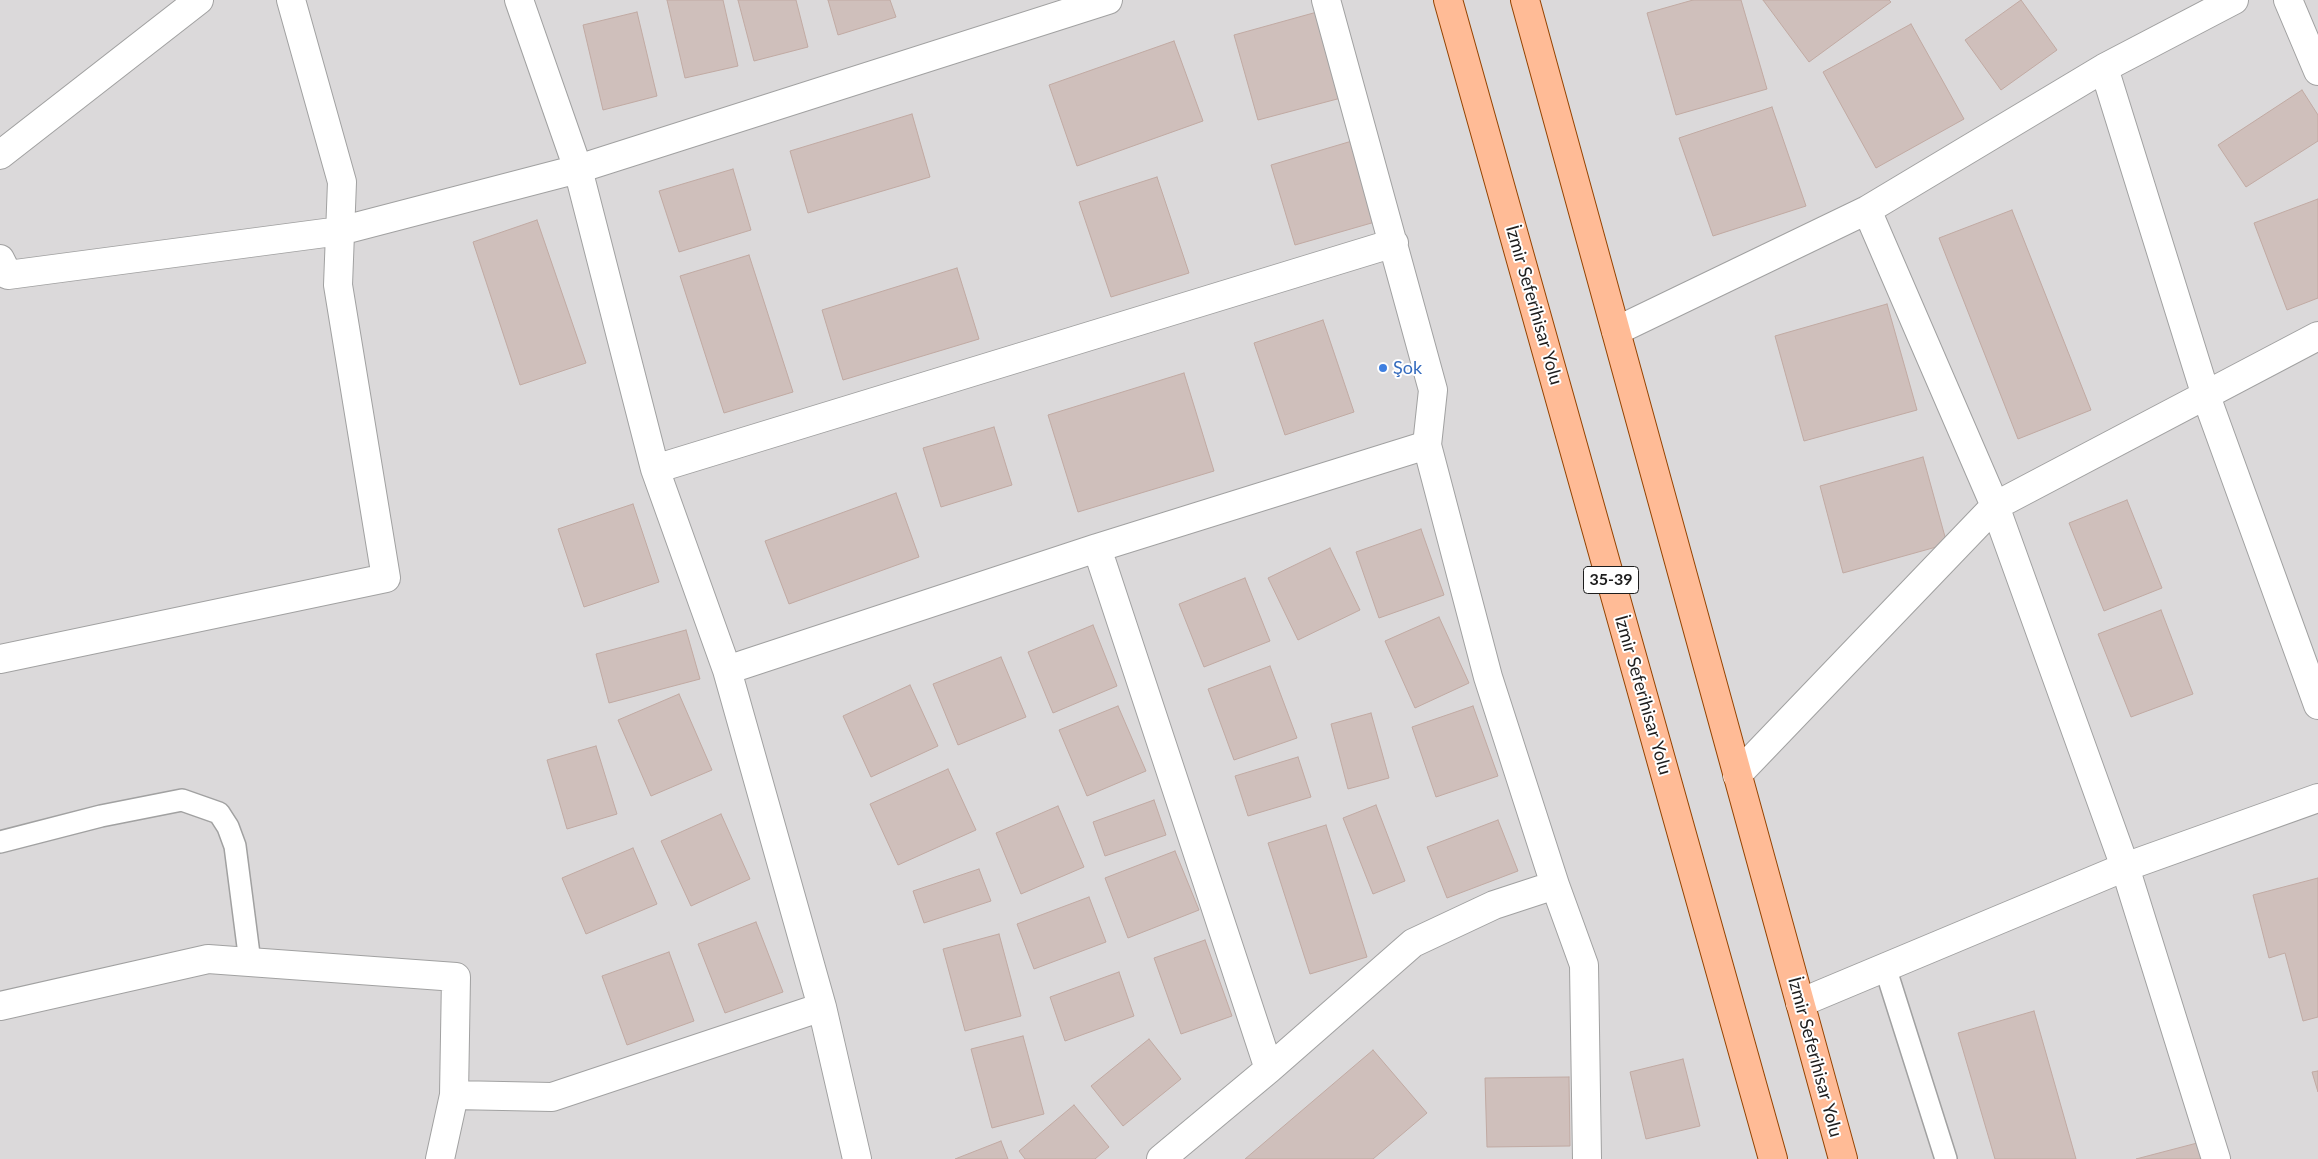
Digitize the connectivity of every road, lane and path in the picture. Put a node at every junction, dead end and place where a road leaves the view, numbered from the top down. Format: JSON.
{"nodes":[{"id":1,"x":199,"y":0,"type":"edge"},
{"id":2,"x":291,"y":0,"type":"edge"},
{"id":3,"x":519,"y":0,"type":"edge"},
{"id":4,"x":1108,"y":0,"type":"edge"},
{"id":5,"x":1326,"y":0,"type":"edge"},
{"id":6,"x":1448,"y":0,"type":"edge"},
{"id":7,"x":1525,"y":0,"type":"edge"},
{"id":8,"x":2234,"y":0,"type":"edge"},
{"id":9,"x":2288,"y":0,"type":"edge"},
{"id":10,"x":2104,"y":68,"type":"junction"},
{"id":11,"x":2318,"y":72,"type":"edge"},
{"id":12,"x":0,"y":155,"type":"edge"},
{"id":13,"x":578,"y":170,"type":"junction"},
{"id":14,"x":1867,"y":210,"type":"junction"},
{"id":15,"x":340,"y":231,"type":"junction"},
{"id":16,"x":1394,"y":243,"type":"junction"},
{"id":17,"x":0,"y":259,"type":"edge"},
{"id":18,"x":1616,"y":331,"type":"junction"},
{"id":19,"x":2318,"y":336,"type":"edge"},
{"id":20,"x":2206,"y":396,"type":"junction"},
{"id":21,"x":1427,"y":445,"type":"junction"},
{"id":22,"x":655,"y":469,"type":"junction"},
{"id":23,"x":1995,"y":506,"type":"junction"},
{"id":24,"x":1097,"y":548,"type":"junction"},
{"id":25,"x":0,"y":660,"type":"edge"},
{"id":26,"x":727,"y":670,"type":"junction"},
{"id":27,"x":2318,"y":705,"type":"edge"},
{"id":28,"x":1737,"y":775,"type":"junction"},
{"id":29,"x":2318,"y":798,"type":"edge"},
{"id":30,"x":0,"y":842,"type":"edge"},
{"id":31,"x":2124,"y":867,"type":"junction"},
{"id":32,"x":1555,"y":885,"type":"junction"},
{"id":33,"x":250,"y":962,"type":"junction"},
{"id":34,"x":1885,"y":967,"type":"junction"},
{"id":35,"x":1800,"y":1003,"type":"junction"},
{"id":36,"x":0,"y":1006,"type":"edge"},
{"id":37,"x":822,"y":1008,"type":"junction"},
{"id":38,"x":1269,"y":1069,"type":"junction"},
{"id":39,"x":454,"y":1095,"type":"junction"},
{"id":40,"x":855,"y":1158,"type":"edge"},
{"id":41,"x":440,"y":1159,"type":"edge"},
{"id":42,"x":1161,"y":1159,"type":"edge"},
{"id":43,"x":1587,"y":1159,"type":"edge"},
{"id":44,"x":1773,"y":1159,"type":"edge"},
{"id":45,"x":1843,"y":1159,"type":"edge"},
{"id":46,"x":1946,"y":1159,"type":"edge"},
{"id":47,"x":2216,"y":1159,"type":"edge"}],
"edges":[{"from":1,"to":12,"type":"street"},
{"from":2,"to":15,"type":"street"},
{"from":3,"to":13,"type":"street"},
{"from":4,"to":13,"type":"street"},
{"from":5,"to":16,"type":"street"},
{"from":6,"to":44,"type":"main road","name":"İzmir Seferihisar Yolu","number":"35-39"},
{"from":7,"to":18,"type":"main road","name":"İzmir Seferihisar Yolu"},
{"from":8,"to":10,"type":"street"},
{"from":9,"to":11,"type":"street"},
{"from":10,"to":14,"type":"street"},
{"from":10,"to":20,"type":"street"},
{"from":13,"to":15,"type":"street"},
{"from":13,"to":22,"type":"street"},
{"from":14,"to":18,"type":"street"},
{"from":14,"to":23,"type":"street"},
{"from":15,"to":17,"type":"street"},
{"from":15,"to":25,"type":"street"},
{"from":16,"to":21,"type":"street"},
{"from":16,"to":22,"type":"street"},
{"from":18,"to":28,"type":"main road","name":"İzmir Seferihisar Yolu"},
{"from":19,"to":20,"type":"street"},
{"from":20,"to":23,"type":"street"},
{"from":20,"to":27,"type":"street"},
{"from":21,"to":24,"type":"street"},
{"from":21,"to":32,"type":"street"},
{"from":22,"to":26,"type":"street"},
{"from":23,"to":28,"type":"street"},
{"from":23,"to":31,"type":"street"},
{"from":24,"to":26,"type":"street"},
{"from":24,"to":38,"type":"street"},
{"from":26,"to":37,"type":"street"},
{"from":28,"to":35,"type":"main road","name":"İzmir Seferihisar Yolu"},
{"from":29,"to":31,"type":"street"},
{"from":30,"to":33,"type":"lane"},
{"from":31,"to":34,"type":"street"},
{"from":31,"to":47,"type":"street"},
{"from":32,"to":38,"type":"street"},
{"from":32,"to":43,"type":"street"},
{"from":33,"to":36,"type":"street"},
{"from":33,"to":39,"type":"street"},
{"from":34,"to":35,"type":"street"},
{"from":34,"to":46,"type":"lane"},
{"from":35,"to":45,"type":"main road","name":"İzmir Seferihisar Yolu"},
{"from":37,"to":39,"type":"street"},
{"from":37,"to":40,"type":"street"},
{"from":38,"to":42,"type":"street"},
{"from":39,"to":41,"type":"street"}]}
